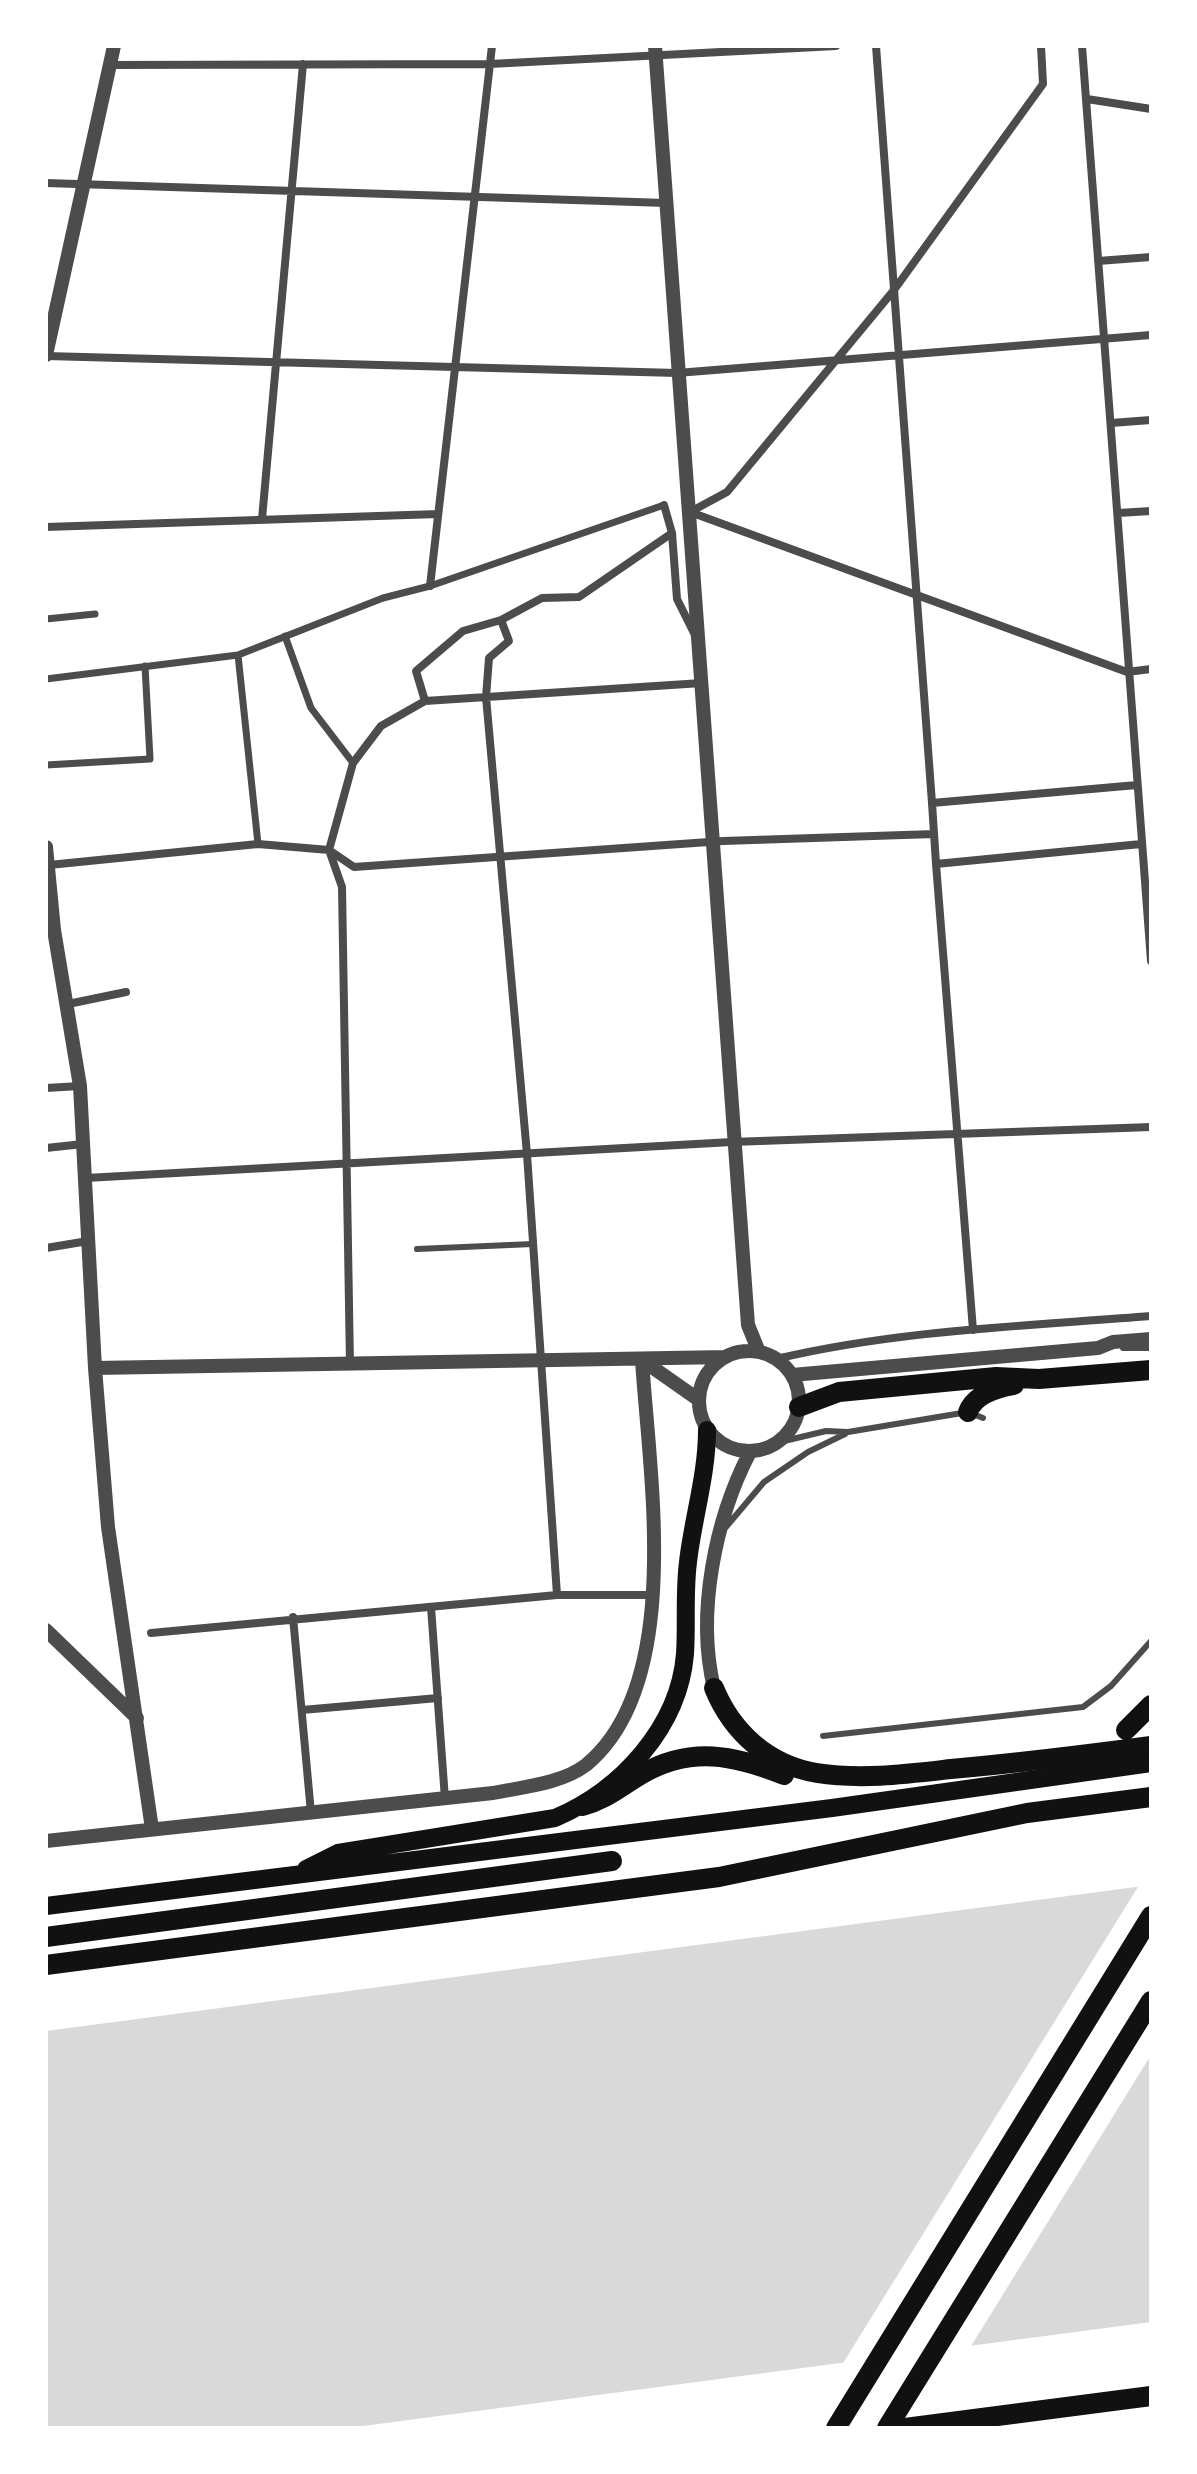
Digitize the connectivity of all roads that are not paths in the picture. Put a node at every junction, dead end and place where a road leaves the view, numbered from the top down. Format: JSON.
{"nodes":[{"id":1,"x":114,"y":46,"type":"edge"},
{"id":2,"x":492,"y":46,"type":"edge"},
{"id":3,"x":836,"y":46,"type":"edge"},
{"id":4,"x":876,"y":46,"type":"edge"},
{"id":5,"x":1041,"y":46,"type":"edge"},
{"id":6,"x":1082,"y":46,"type":"edge"},
{"id":7,"x":655,"y":51,"type":"edge"},
{"id":8,"x":303,"y":64,"type":"junction"},
{"id":9,"x":490,"y":64,"type":"junction"},
{"id":10,"x":110,"y":65,"type":"junction"},
{"id":11,"x":1087,"y":99,"type":"junction"},
{"id":12,"x":1151,"y":109,"type":"edge"},
{"id":13,"x":46,"y":183,"type":"edge"},
{"id":14,"x":84,"y":185,"type":"junction"},
{"id":15,"x":292,"y":191,"type":"junction"},
{"id":16,"x":476,"y":196,"type":"junction"},
{"id":17,"x":666,"y":203,"type":"junction"},
{"id":18,"x":1151,"y":257,"type":"edge"},
{"id":19,"x":1098,"y":261,"type":"junction"},
{"id":20,"x":894,"y":290,"type":"junction"},
{"id":21,"x":1151,"y":335,"type":"edge"},
{"id":22,"x":1103,"y":338,"type":"junction"},
{"id":23,"x":899,"y":354,"type":"junction"},
{"id":24,"x":46,"y":355,"type":"edge"},
{"id":25,"x":839,"y":359,"type":"junction"},
{"id":26,"x":275,"y":360,"type":"junction"},
{"id":27,"x":457,"y":368,"type":"junction"},
{"id":28,"x":677,"y":373,"type":"junction"},
{"id":29,"x":1151,"y":420,"type":"edge"},
{"id":30,"x":1111,"y":423,"type":"junction"},
{"id":31,"x":664,"y":505,"type":"joint"},
{"id":32,"x":1151,"y":511,"type":"edge"},
{"id":33,"x":690,"y":512,"type":"junction"},
{"id":34,"x":1118,"y":513,"type":"junction"},
{"id":35,"x":438,"y":514,"type":"junction"},
{"id":36,"x":262,"y":519,"type":"junction"},
{"id":37,"x":46,"y":527,"type":"edge"},
{"id":38,"x":672,"y":533,"type":"junction"},
{"id":39,"x":430,"y":586,"type":"junction"},
{"id":40,"x":917,"y":597,"type":"junction"},
{"id":41,"x":95,"y":614,"type":"dead end"},
{"id":42,"x":46,"y":619,"type":"edge"},
{"id":43,"x":501,"y":620,"type":"junction"},
{"id":44,"x":285,"y":636,"type":"junction"},
{"id":45,"x":699,"y":642,"type":"junction"},
{"id":46,"x":238,"y":655,"type":"junction"},
{"id":47,"x":145,"y":666,"type":"junction"},
{"id":48,"x":1151,"y":669,"type":"edge"},
{"id":49,"x":1127,"y":672,"type":"junction"},
{"id":50,"x":46,"y":679,"type":"edge"},
{"id":51,"x":702,"y":683,"type":"junction"},
{"id":52,"x":486,"y":697,"type":"junction"},
{"id":53,"x":425,"y":701,"type":"junction"},
{"id":54,"x":353,"y":763,"type":"junction"},
{"id":55,"x":46,"y":765,"type":"edge"},
{"id":56,"x":1137,"y":785,"type":"junction"},
{"id":57,"x":932,"y":803,"type":"junction"},
{"id":58,"x":1139,"y":815,"type":"junction"},
{"id":59,"x":1151,"y":815,"type":"edge"},
{"id":60,"x":934,"y":834,"type":"junction"},
{"id":61,"x":711,"y":842,"type":"junction"},
{"id":62,"x":258,"y":844,"type":"junction"},
{"id":63,"x":1141,"y":844,"type":"junction"},
{"id":64,"x":46,"y":847,"type":"edge"},
{"id":65,"x":329,"y":850,"type":"junction"},
{"id":66,"x":501,"y":858,"type":"junction"},
{"id":67,"x":936,"y":864,"type":"junction"},
{"id":68,"x":49,"y":865,"type":"junction"},
{"id":69,"x":48,"y":894,"type":"edge"},
{"id":70,"x":1151,"y":961,"type":"edge"},
{"id":71,"x":126,"y":992,"type":"dead end"},
{"id":72,"x":68,"y":1004,"type":"junction"},
{"id":73,"x":80,"y":1086,"type":"junction"},
{"id":74,"x":46,"y":1088,"type":"edge"},
{"id":75,"x":1151,"y":1127,"type":"edge"},
{"id":76,"x":958,"y":1132,"type":"junction"},
{"id":77,"x":732,"y":1142,"type":"junction"},
{"id":78,"x":83,"y":1144,"type":"junction"},
{"id":79,"x":46,"y":1148,"type":"edge"},
{"id":80,"x":527,"y":1154,"type":"junction"},
{"id":81,"x":346,"y":1164,"type":"junction"},
{"id":82,"x":86,"y":1178,"type":"junction"},
{"id":83,"x":88,"y":1241,"type":"junction"},
{"id":84,"x":533,"y":1244,"type":"junction"},
{"id":85,"x":46,"y":1248,"type":"edge"},
{"id":86,"x":417,"y":1249,"type":"dead end"},
{"id":87,"x":1151,"y":1316,"type":"edge"},
{"id":88,"x":748,"y":1325,"type":"junction"},
{"id":89,"x":973,"y":1330,"type":"junction"},
{"id":90,"x":1151,"y":1339,"type":"edge"},
{"id":91,"x":1098,"y":1348,"type":"junction"},
{"id":92,"x":1151,"y":1348,"type":"edge"},
{"id":93,"x":759,"y":1352,"type":"junction"},
{"id":94,"x":730,"y":1355,"type":"junction"},
{"id":95,"x":541,"y":1359,"type":"junction"},
{"id":96,"x":776,"y":1359,"type":"junction"},
{"id":97,"x":642,"y":1360,"type":"junction"},
{"id":98,"x":350,"y":1365,"type":"junction"},
{"id":99,"x":95,"y":1368,"type":"junction"},
{"id":100,"x":1151,"y":1370,"type":"edge"},
{"id":101,"x":792,"y":1375,"type":"junction"},
{"id":102,"x":1039,"y":1379,"type":"junction"},
{"id":103,"x":699,"y":1400,"type":"junction"},
{"id":104,"x":799,"y":1407,"type":"junction"},
{"id":105,"x":976,"y":1415,"type":"joint"},
{"id":106,"x":707,"y":1430,"type":"junction"},
{"id":107,"x":848,"y":1432,"type":"junction"},
{"id":108,"x":780,"y":1442,"type":"junction"},
{"id":109,"x":750,"y":1452,"type":"junction"},
{"id":110,"x":721,"y":1533,"type":"junction"},
{"id":111,"x":557,"y":1595,"type":"junction"},
{"id":112,"x":656,"y":1595,"type":"junction"},
{"id":113,"x":431,"y":1607,"type":"junction"},
{"id":114,"x":293,"y":1617,"type":"junction"},
{"id":115,"x":46,"y":1630,"type":"edge"},
{"id":116,"x":151,"y":1633,"type":"dead end"},
{"id":117,"x":1151,"y":1641,"type":"edge"},
{"id":118,"x":714,"y":1688,"type":"joint"},
{"id":119,"x":438,"y":1698,"type":"junction"},
{"id":120,"x":1151,"y":1705,"type":"edge"},
{"id":121,"x":302,"y":1710,"type":"junction"},
{"id":122,"x":137,"y":1718,"type":"junction"},
{"id":123,"x":1126,"y":1730,"type":"dead end"},
{"id":124,"x":823,"y":1736,"type":"dead end"},
{"id":125,"x":1151,"y":1746,"type":"edge"},
{"id":126,"x":1151,"y":1763,"type":"edge"},
{"id":127,"x":881,"y":1776,"type":"junction"},
{"id":128,"x":1151,"y":1797,"type":"edge"},
{"id":129,"x":445,"y":1799,"type":"junction"},
{"id":130,"x":582,"y":1806,"type":"junction"},
{"id":131,"x":311,"y":1813,"type":"junction"},
{"id":132,"x":152,"y":1829,"type":"junction"},
{"id":133,"x":46,"y":1841,"type":"edge"},
{"id":134,"x":612,"y":1861,"type":"dead end"},
{"id":135,"x":296,"y":1874,"type":"junction"},
{"id":136,"x":46,"y":1906,"type":"edge"},
{"id":137,"x":1151,"y":1916,"type":"edge"},
{"id":138,"x":46,"y":1937,"type":"edge"},
{"id":139,"x":46,"y":1965,"type":"edge"},
{"id":140,"x":1151,"y":2001,"type":"edge"},
{"id":141,"x":1151,"y":2396,"type":"edge"},
{"id":142,"x":836,"y":2428,"type":"edge"},
{"id":143,"x":887,"y":2428,"type":"edge"},
{"id":144,"x":905,"y":2428,"type":"edge"}],
"edges":[{"from":1,"to":10,"type":"street"},
{"from":2,"to":9,"type":"street"},
{"from":3,"to":7,"type":"street"},
{"from":4,"to":20,"type":"street"},
{"from":5,"to":20,"type":"street"},
{"from":6,"to":11,"type":"street"},
{"from":7,"to":9,"type":"street"},
{"from":7,"to":17,"type":"street"},
{"from":8,"to":9,"type":"street"},
{"from":8,"to":10,"type":"street"},
{"from":8,"to":15,"type":"street"},
{"from":9,"to":16,"type":"street"},
{"from":10,"to":14,"type":"street"},
{"from":11,"to":12,"type":"street"},
{"from":11,"to":19,"type":"street"},
{"from":13,"to":14,"type":"street"},
{"from":14,"to":15,"type":"street"},
{"from":14,"to":24,"type":"street"},
{"from":15,"to":16,"type":"street"},
{"from":15,"to":26,"type":"street"},
{"from":16,"to":17,"type":"street"},
{"from":16,"to":27,"type":"street"},
{"from":17,"to":28,"type":"street"},
{"from":18,"to":19,"type":"street"},
{"from":19,"to":22,"type":"street"},
{"from":20,"to":23,"type":"street"},
{"from":20,"to":25,"type":"street"},
{"from":21,"to":22,"type":"street"},
{"from":22,"to":23,"type":"street"},
{"from":22,"to":30,"type":"street"},
{"from":23,"to":25,"type":"street"},
{"from":23,"to":40,"type":"street"},
{"from":24,"to":26,"type":"street"},
{"from":25,"to":28,"type":"street"},
{"from":25,"to":33,"type":"street"},
{"from":26,"to":27,"type":"street"},
{"from":26,"to":36,"type":"street"},
{"from":27,"to":28,"type":"street"},
{"from":27,"to":35,"type":"street"},
{"from":28,"to":33,"type":"street"},
{"from":29,"to":30,"type":"street"},
{"from":30,"to":34,"type":"street"},
{"from":31,"to":38,"type":"street"},
{"from":31,"to":39,"type":"street"},
{"from":32,"to":34,"type":"street"},
{"from":33,"to":40,"type":"street"},
{"from":33,"to":45,"type":"street"},
{"from":34,"to":49,"type":"street"},
{"from":35,"to":36,"type":"street"},
{"from":35,"to":39,"type":"street"},
{"from":36,"to":37,"type":"street"},
{"from":38,"to":43,"type":"street"},
{"from":38,"to":45,"type":"street"},
{"from":39,"to":44,"type":"street"},
{"from":40,"to":49,"type":"street"},
{"from":40,"to":57,"type":"street"},
{"from":41,"to":42,"type":"street"},
{"from":43,"to":52,"type":"street"},
{"from":43,"to":53,"type":"street"},
{"from":44,"to":46,"type":"street"},
{"from":44,"to":54,"type":"street"},
{"from":45,"to":51,"type":"street"},
{"from":46,"to":47,"type":"street"},
{"from":46,"to":62,"type":"street"},
{"from":47,"to":50,"type":"street"},
{"from":47,"to":55,"type":"street"},
{"from":48,"to":49,"type":"street"},
{"from":49,"to":56,"type":"street"},
{"from":51,"to":52,"type":"street"},
{"from":51,"to":61,"type":"street"},
{"from":52,"to":53,"type":"street"},
{"from":52,"to":66,"type":"street"},
{"from":53,"to":54,"type":"street"},
{"from":54,"to":65,"type":"street"},
{"from":56,"to":57,"type":"street"},
{"from":56,"to":58,"type":"street"},
{"from":57,"to":60,"type":"street"},
{"from":58,"to":59,"type":"street"},
{"from":58,"to":63,"type":"street"},
{"from":60,"to":61,"type":"street"},
{"from":60,"to":67,"type":"street"},
{"from":61,"to":66,"type":"street"},
{"from":61,"to":77,"type":"street"},
{"from":62,"to":65,"type":"street"},
{"from":62,"to":68,"type":"street"},
{"from":63,"to":67,"type":"street"},
{"from":63,"to":70,"type":"street"},
{"from":64,"to":68,"type":"street"},
{"from":65,"to":66,"type":"street"},
{"from":65,"to":81,"type":"street"},
{"from":66,"to":80,"type":"street"},
{"from":67,"to":76,"type":"street"},
{"from":68,"to":69,"type":"street"},
{"from":69,"to":72,"type":"street"},
{"from":71,"to":72,"type":"street"},
{"from":72,"to":73,"type":"street"},
{"from":73,"to":74,"type":"street"},
{"from":73,"to":78,"type":"street"},
{"from":75,"to":76,"type":"street"},
{"from":76,"to":77,"type":"street"},
{"from":76,"to":89,"type":"street"},
{"from":77,"to":80,"type":"street"},
{"from":77,"to":88,"type":"street"},
{"from":78,"to":79,"type":"street"},
{"from":78,"to":82,"type":"street"},
{"from":80,"to":81,"type":"street"},
{"from":80,"to":84,"type":"street"},
{"from":81,"to":82,"type":"street"},
{"from":81,"to":98,"type":"street"},
{"from":82,"to":83,"type":"street"},
{"from":83,"to":85,"type":"street"},
{"from":83,"to":99,"type":"street"},
{"from":84,"to":86,"type":"lane"},
{"from":84,"to":95,"type":"street"},
{"from":87,"to":89,"type":"street"},
{"from":88,"to":93,"type":"street"},
{"from":88,"to":94,"type":"street"},
{"from":89,"to":96,"type":"street"},
{"from":90,"to":91,"type":"street"},
{"from":91,"to":92,"type":"lane"},
{"from":91,"to":101,"type":"street"},
{"from":93,"to":94,"type":"street"},
{"from":93,"to":96,"type":"street"},
{"from":94,"to":97,"type":"street"},
{"from":94,"to":103,"type":"street"},
{"from":95,"to":97,"type":"street"},
{"from":95,"to":98,"type":"street"},
{"from":95,"to":111,"type":"street"},
{"from":96,"to":101,"type":"street"},
{"from":97,"to":103,"type":"street"},
{"from":97,"to":112,"type":"street"},
{"from":98,"to":99,"type":"street"},
{"from":99,"to":122,"type":"street"},
{"from":100,"to":102,"type":"highway"},
{"from":101,"to":104,"type":"street"},
{"from":102,"to":104,"type":"highway"},
{"from":102,"to":105,"type":"highway"},
{"from":103,"to":106,"type":"street"},
{"from":104,"to":108,"type":"street"},
{"from":105,"to":107,"type":"lane"},
{"from":106,"to":109,"type":"street"},
{"from":106,"to":130,"type":"highway"},
{"from":107,"to":108,"type":"lane"},
{"from":107,"to":110,"type":"lane"},
{"from":108,"to":109,"type":"street"},
{"from":109,"to":110,"type":"street"},
{"from":110,"to":118,"type":"street"},
{"from":111,"to":112,"type":"street"},
{"from":111,"to":113,"type":"street"},
{"from":112,"to":129,"type":"street"},
{"from":113,"to":114,"type":"street"},
{"from":113,"to":119,"type":"street"},
{"from":114,"to":116,"type":"street"},
{"from":114,"to":121,"type":"street"},
{"from":115,"to":122,"type":"street"},
{"from":117,"to":124,"type":"lane"},
{"from":118,"to":127,"type":"highway"},
{"from":119,"to":121,"type":"street"},
{"from":119,"to":129,"type":"street"},
{"from":120,"to":123,"type":"highway"},
{"from":121,"to":131,"type":"street"},
{"from":122,"to":132,"type":"street"},
{"from":125,"to":127,"type":"highway"},
{"from":126,"to":135,"type":"highway"},
{"from":127,"to":130,"type":"highway"},
{"from":128,"to":139,"type":"highway"},
{"from":129,"to":131,"type":"street"},
{"from":130,"to":135,"type":"highway"},
{"from":131,"to":132,"type":"street"},
{"from":132,"to":133,"type":"street"},
{"from":134,"to":138,"type":"highway"},
{"from":135,"to":136,"type":"highway"},
{"from":137,"to":142,"type":"highway"},
{"from":140,"to":143,"type":"highway"},
{"from":141,"to":144,"type":"highway"}]}
